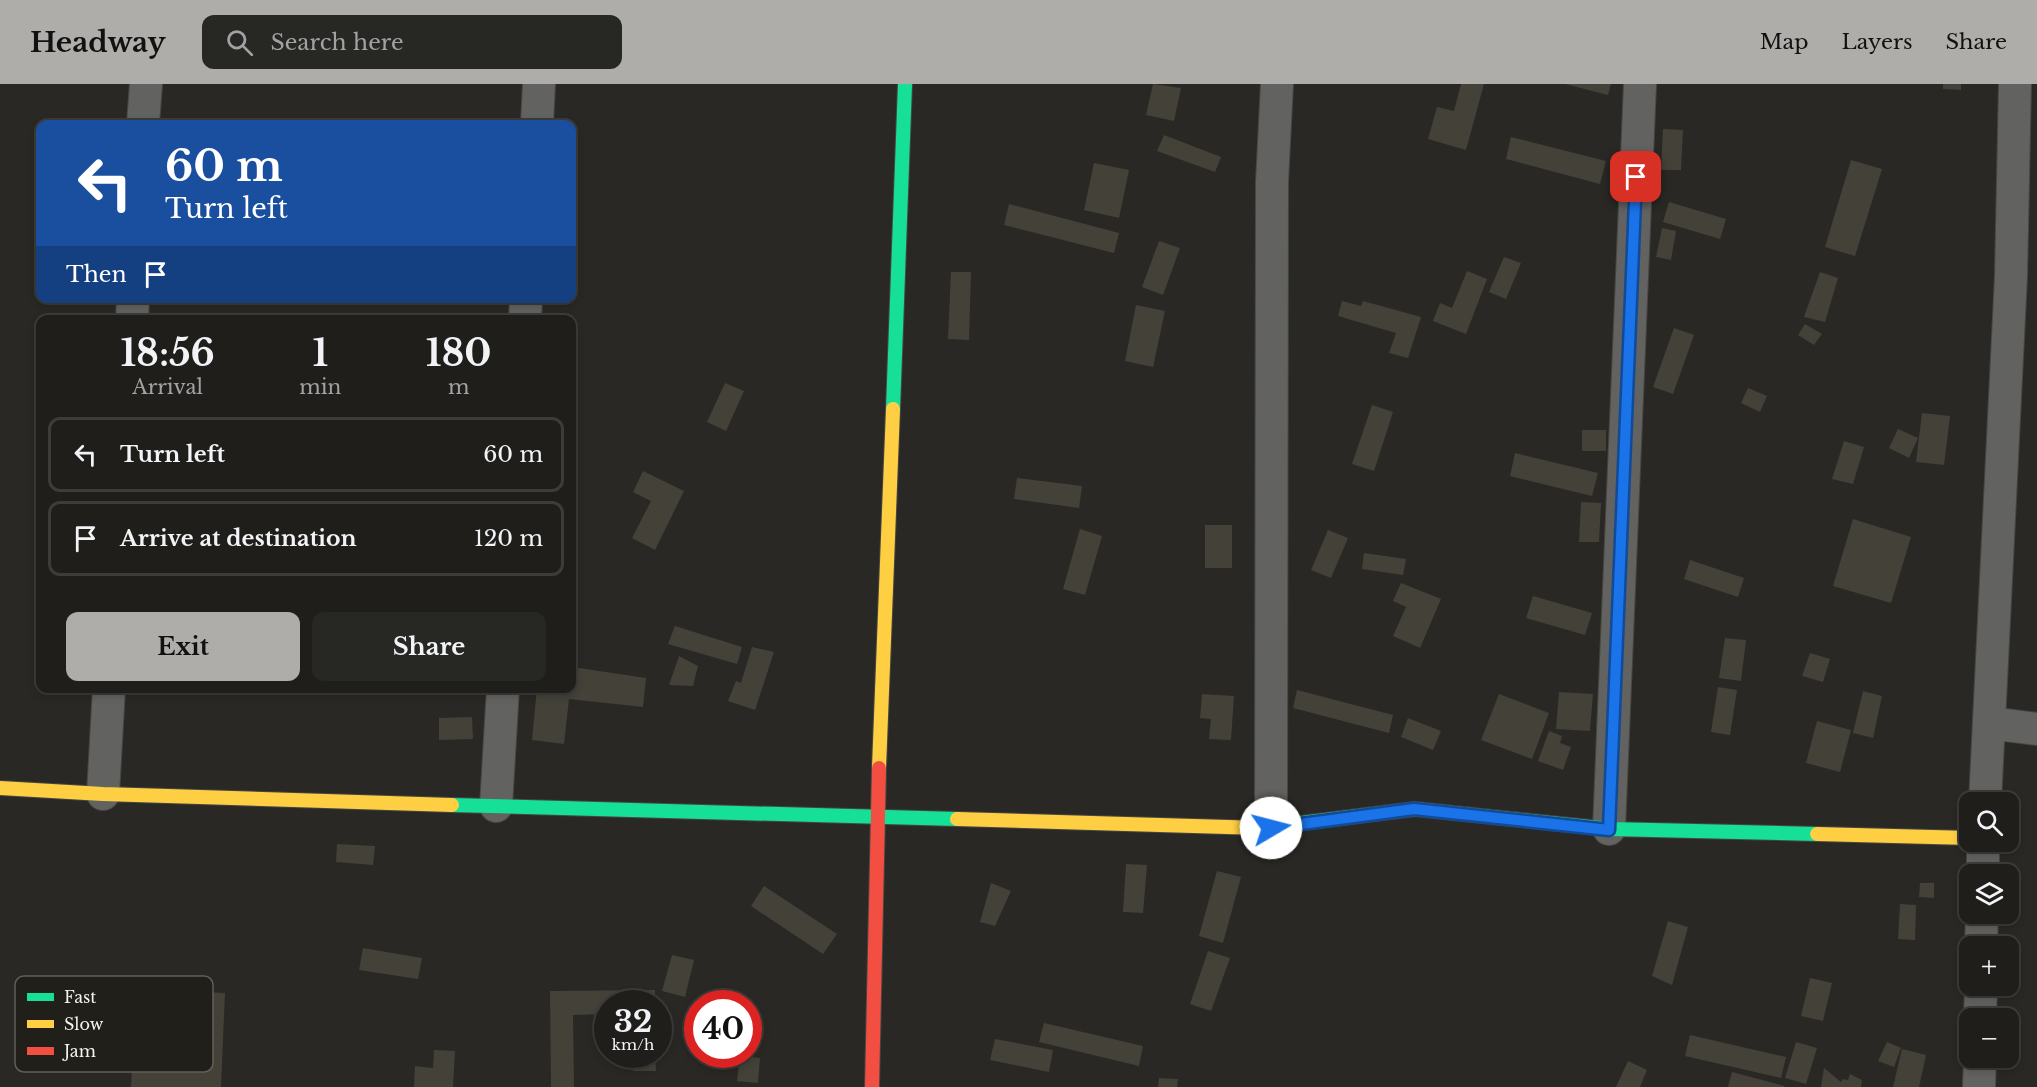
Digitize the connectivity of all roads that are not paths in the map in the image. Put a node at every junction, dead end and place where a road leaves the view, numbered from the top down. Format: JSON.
{"nodes":[{"id":1,"x":146,"y":84,"type":"edge"},
{"id":2,"x":539,"y":84,"type":"edge"},
{"id":3,"x":905,"y":84,"type":"edge"},
{"id":4,"x":1277,"y":84,"type":"edge"},
{"id":5,"x":1640,"y":84,"type":"edge"},
{"id":6,"x":2015,"y":84,"type":"edge"},
{"id":7,"x":143,"y":120,"type":"edge"},
{"id":8,"x":537,"y":120,"type":"edge"},
{"id":9,"x":2024,"y":280,"type":"edge"},
{"id":10,"x":110,"y":693,"type":"edge"},
{"id":11,"x":503,"y":693,"type":"edge"},
{"id":12,"x":1989,"y":723,"type":"junction"},
{"id":13,"x":2037,"y":729,"type":"edge"},
{"id":14,"x":0,"y":788,"type":"edge"},
{"id":15,"x":1986,"y":792,"type":"edge"},
{"id":16,"x":103,"y":794,"type":"junction"},
{"id":17,"x":496,"y":806,"type":"junction"},
{"id":18,"x":877,"y":818,"type":"junction"},
{"id":19,"x":1271,"y":828,"type":"junction"},
{"id":20,"x":1609,"y":830,"type":"junction"},
{"id":21,"x":1959,"y":838,"type":"edge"},
{"id":22,"x":1980,"y":1068,"type":"edge"},
{"id":23,"x":872,"y":1087,"type":"edge"},
{"id":24,"x":1979,"y":1087,"type":"edge"}],
"edges":[{"from":1,"to":7,"type":"street"},
{"from":2,"to":8,"type":"street"},
{"from":3,"to":18,"type":"street"},
{"from":4,"to":19,"type":"street"},
{"from":5,"to":20,"type":"street"},
{"from":6,"to":9,"type":"street"},
{"from":9,"to":12,"type":"street"},
{"from":10,"to":16,"type":"street"},
{"from":11,"to":17,"type":"street"},
{"from":12,"to":13,"type":"street"},
{"from":12,"to":15,"type":"street"},
{"from":14,"to":16,"type":"street"},
{"from":16,"to":17,"type":"street"},
{"from":17,"to":18,"type":"street"},
{"from":18,"to":19,"type":"street"},
{"from":18,"to":23,"type":"street"},
{"from":19,"to":20,"type":"street"},
{"from":20,"to":21,"type":"street"},
{"from":22,"to":24,"type":"street"}]}
